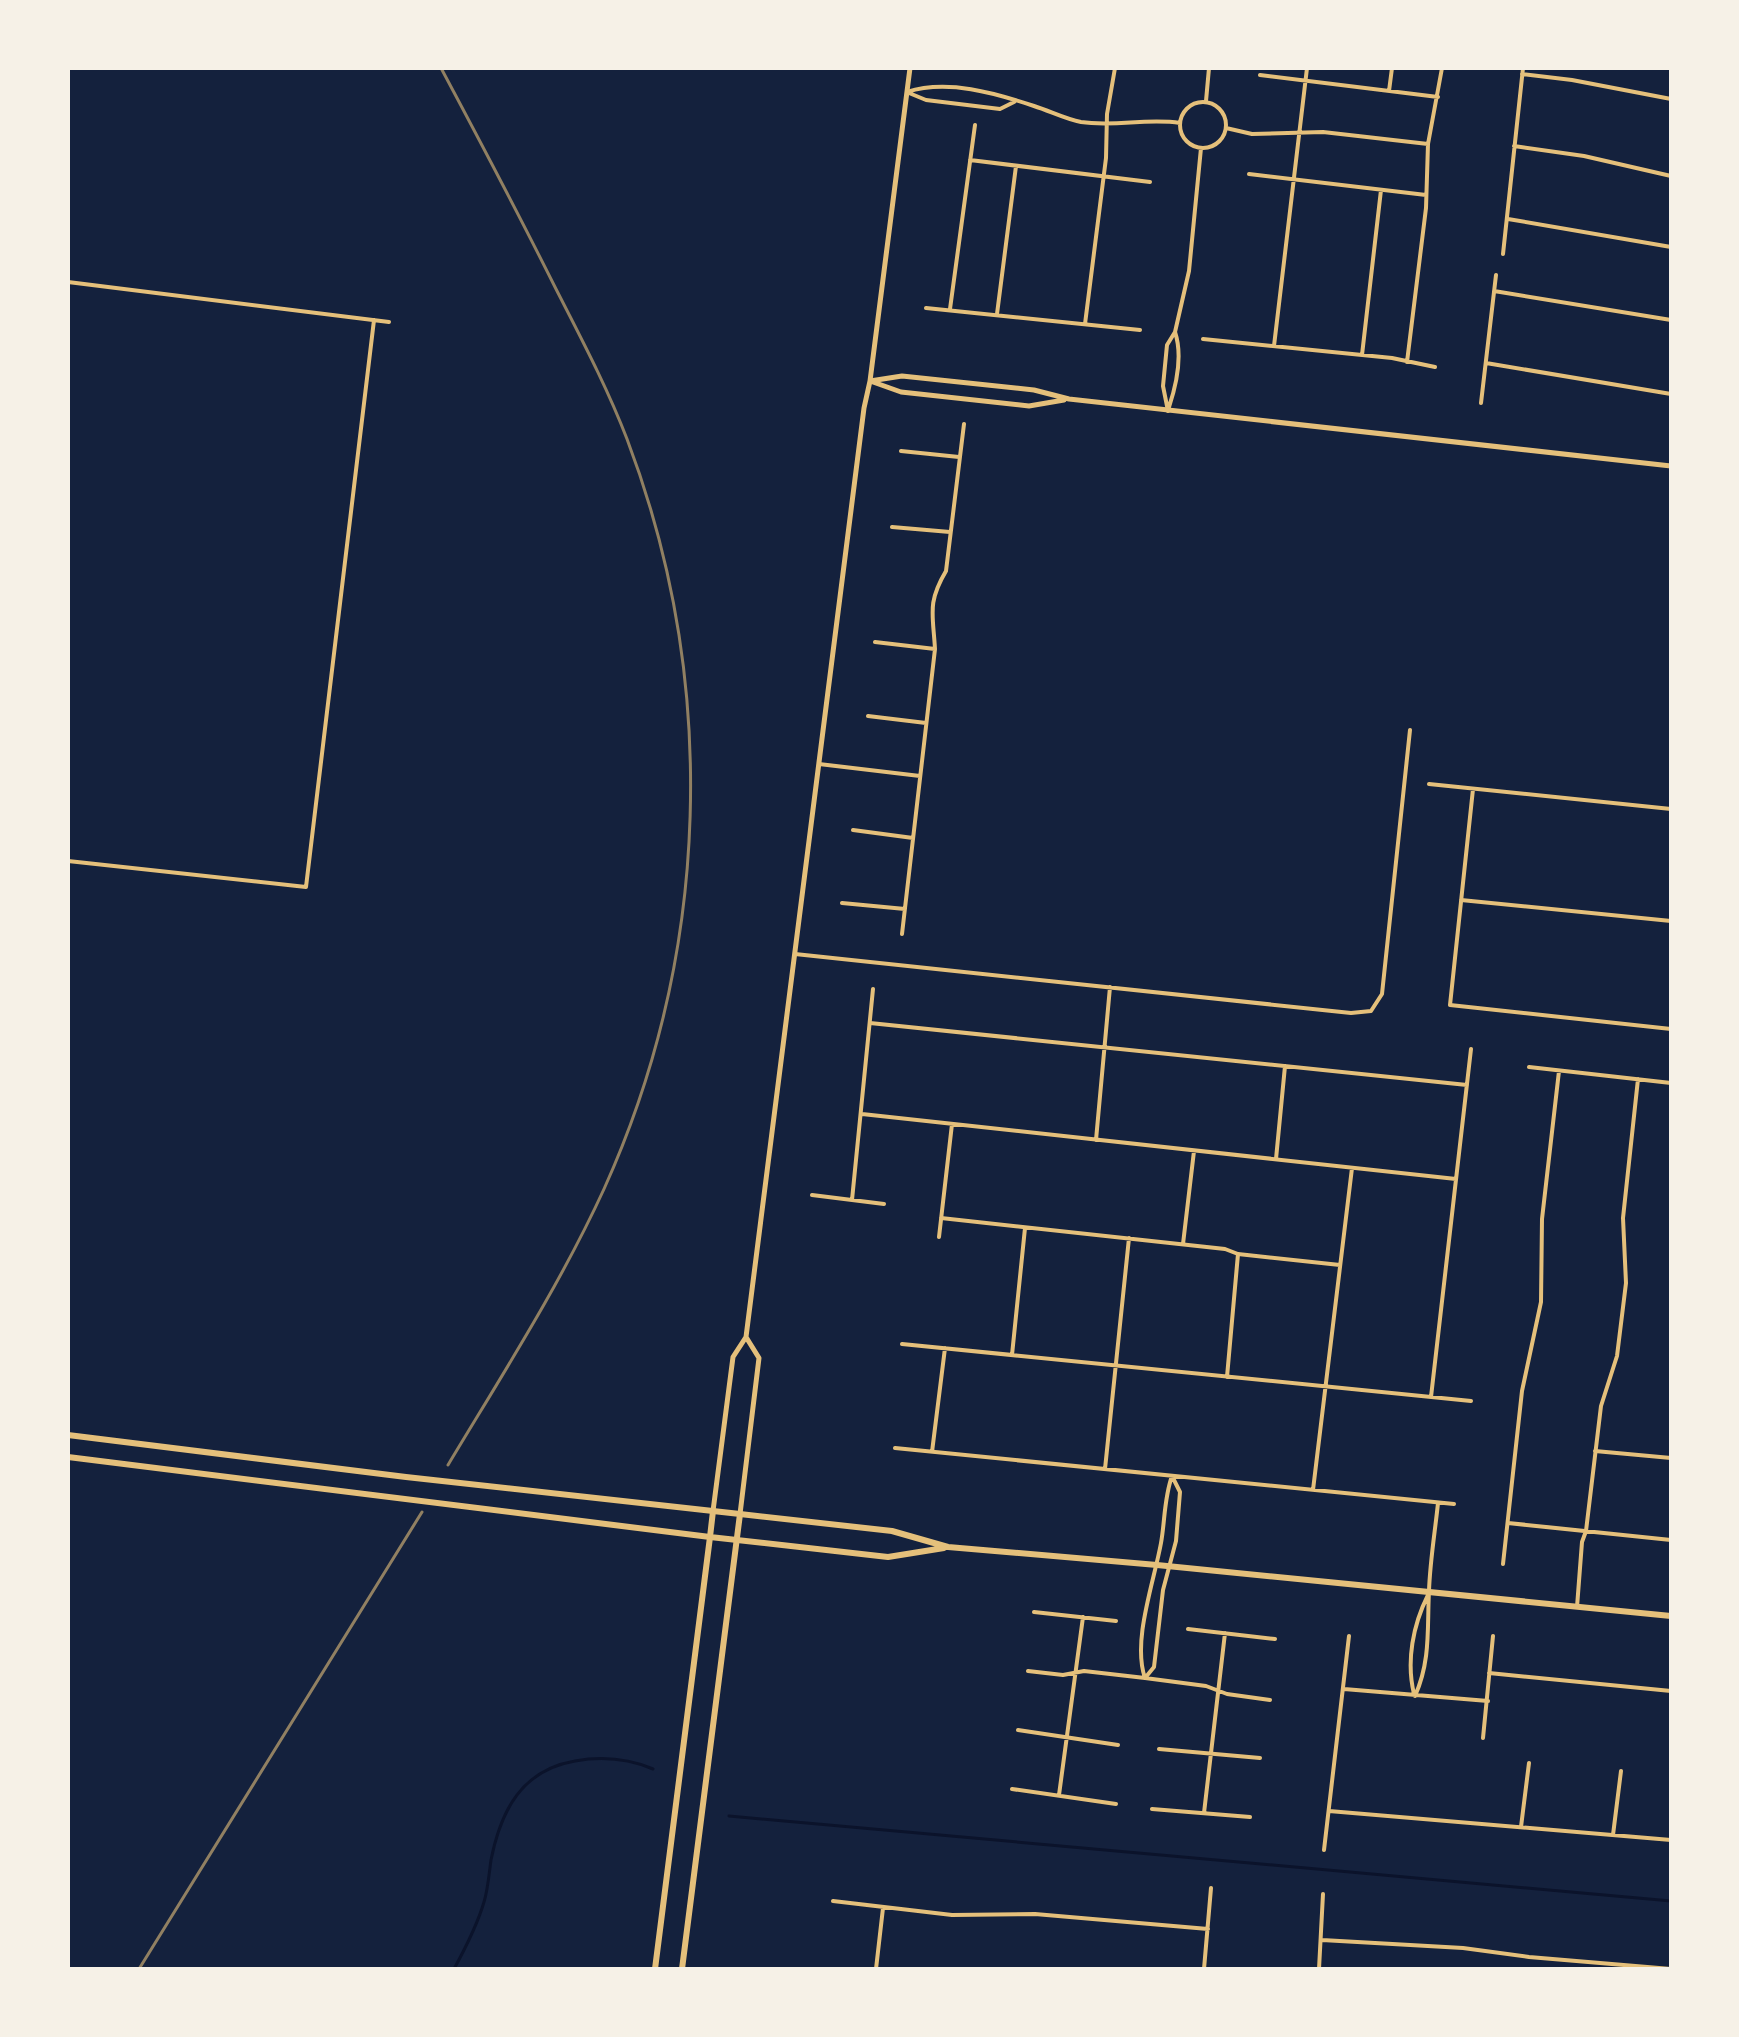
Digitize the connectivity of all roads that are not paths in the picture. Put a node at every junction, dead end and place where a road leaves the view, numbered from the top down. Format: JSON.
{"nodes":[{"id":1,"x":910,"y":68,"type":"edge"},
{"id":2,"x":1115,"y":68,"type":"edge"},
{"id":3,"x":1209,"y":68,"type":"edge"},
{"id":4,"x":1307,"y":68,"type":"edge"},
{"id":5,"x":1392,"y":68,"type":"edge"},
{"id":6,"x":1442,"y":68,"type":"edge"},
{"id":7,"x":1522,"y":71,"type":"edge"},
{"id":8,"x":1260,"y":75,"type":"dead end"},
{"id":9,"x":1305,"y":81,"type":"junction"},
{"id":10,"x":1389,"y":91,"type":"junction"},
{"id":11,"x":907,"y":92,"type":"junction"},
{"id":12,"x":1438,"y":97,"type":"junction"},
{"id":13,"x":1671,"y":99,"type":"edge"},
{"id":14,"x":1014,"y":102,"type":"junction"},
{"id":15,"x":1206,"y":102,"type":"junction"},
{"id":16,"x":1180,"y":123,"type":"junction"},
{"id":17,"x":1108,"y":124,"type":"junction"},
{"id":18,"x":975,"y":125,"type":"dead end"},
{"id":19,"x":1226,"y":128,"type":"junction"},
{"id":20,"x":1299,"y":132,"type":"junction"},
{"id":21,"x":1428,"y":144,"type":"junction"},
{"id":22,"x":1514,"y":146,"type":"junction"},
{"id":23,"x":1201,"y":148,"type":"junction"},
{"id":24,"x":970,"y":160,"type":"junction"},
{"id":25,"x":1016,"y":166,"type":"junction"},
{"id":26,"x":1249,"y":174,"type":"dead end"},
{"id":27,"x":1671,"y":176,"type":"edge"},
{"id":28,"x":1103,"y":177,"type":"junction"},
{"id":29,"x":1293,"y":179,"type":"junction"},
{"id":30,"x":1150,"y":182,"type":"dead end"},
{"id":31,"x":1381,"y":190,"type":"junction"},
{"id":32,"x":1426,"y":195,"type":"junction"},
{"id":33,"x":1507,"y":219,"type":"junction"},
{"id":34,"x":1671,"y":247,"type":"edge"},
{"id":35,"x":1503,"y":254,"type":"dead end"},
{"id":36,"x":1496,"y":275,"type":"dead end"},
{"id":37,"x":68,"y":282,"type":"edge"},
{"id":38,"x":1494,"y":291,"type":"junction"},
{"id":39,"x":926,"y":308,"type":"dead end"},
{"id":40,"x":950,"y":310,"type":"junction"},
{"id":41,"x":997,"y":315,"type":"junction"},
{"id":42,"x":374,"y":320,"type":"junction"},
{"id":43,"x":1671,"y":320,"type":"edge"},
{"id":44,"x":389,"y":322,"type":"dead end"},
{"id":45,"x":1085,"y":324,"type":"junction"},
{"id":46,"x":1140,"y":330,"type":"dead end"},
{"id":47,"x":1175,"y":332,"type":"junction"},
{"id":48,"x":1203,"y":339,"type":"dead end"},
{"id":49,"x":1274,"y":346,"type":"junction"},
{"id":50,"x":1362,"y":355,"type":"junction"},
{"id":51,"x":1407,"y":362,"type":"junction"},
{"id":52,"x":1486,"y":363,"type":"junction"},
{"id":53,"x":1435,"y":367,"type":"dead end"},
{"id":54,"x":870,"y":381,"type":"junction"},
{"id":55,"x":1671,"y":394,"type":"edge"},
{"id":56,"x":1069,"y":399,"type":"junction"},
{"id":57,"x":1481,"y":403,"type":"dead end"},
{"id":58,"x":1168,"y":411,"type":"junction"},
{"id":59,"x":964,"y":424,"type":"dead end"},
{"id":60,"x":901,"y":451,"type":"dead end"},
{"id":61,"x":959,"y":457,"type":"junction"},
{"id":62,"x":1671,"y":466,"type":"edge"},
{"id":63,"x":892,"y":527,"type":"dead end"},
{"id":64,"x":950,"y":532,"type":"junction"},
{"id":65,"x":875,"y":642,"type":"dead end"},
{"id":66,"x":935,"y":649,"type":"junction"},
{"id":67,"x":868,"y":716,"type":"dead end"},
{"id":68,"x":926,"y":723,"type":"junction"},
{"id":69,"x":1410,"y":730,"type":"dead end"},
{"id":70,"x":819,"y":764,"type":"junction"},
{"id":71,"x":920,"y":776,"type":"junction"},
{"id":72,"x":1429,"y":784,"type":"dead end"},
{"id":73,"x":1473,"y":789,"type":"junction"},
{"id":74,"x":1671,"y":809,"type":"edge"},
{"id":75,"x":853,"y":830,"type":"dead end"},
{"id":76,"x":913,"y":838,"type":"junction"},
{"id":77,"x":68,"y":861,"type":"edge"},
{"id":78,"x":1461,"y":900,"type":"junction"},
{"id":79,"x":842,"y":903,"type":"dead end"},
{"id":80,"x":905,"y":909,"type":"junction"},
{"id":81,"x":1671,"y":921,"type":"edge"},
{"id":82,"x":902,"y":934,"type":"dead end"},
{"id":83,"x":794,"y":954,"type":"junction"},
{"id":84,"x":1110,"y":987,"type":"junction"},
{"id":85,"x":873,"y":989,"type":"dead end"},
{"id":86,"x":870,"y":1023,"type":"junction"},
{"id":87,"x":1671,"y":1029,"type":"edge"},
{"id":88,"x":1104,"y":1047,"type":"junction"},
{"id":89,"x":1471,"y":1049,"type":"dead end"},
{"id":90,"x":1285,"y":1066,"type":"junction"},
{"id":91,"x":1529,"y":1067,"type":"dead end"},
{"id":92,"x":1559,"y":1071,"type":"junction"},
{"id":93,"x":1638,"y":1079,"type":"junction"},
{"id":94,"x":1671,"y":1083,"type":"edge"},
{"id":95,"x":1467,"y":1085,"type":"junction"},
{"id":96,"x":862,"y":1114,"type":"junction"},
{"id":97,"x":952,"y":1124,"type":"junction"},
{"id":98,"x":1096,"y":1140,"type":"junction"},
{"id":99,"x":1194,"y":1150,"type":"junction"},
{"id":100,"x":1276,"y":1159,"type":"junction"},
{"id":101,"x":1352,"y":1168,"type":"junction"},
{"id":102,"x":1456,"y":1179,"type":"junction"},
{"id":103,"x":812,"y":1195,"type":"dead end"},
{"id":104,"x":852,"y":1200,"type":"junction"},
{"id":105,"x":884,"y":1204,"type":"dead end"},
{"id":106,"x":941,"y":1218,"type":"junction"},
{"id":107,"x":1025,"y":1228,"type":"junction"},
{"id":108,"x":939,"y":1237,"type":"dead end"},
{"id":109,"x":1129,"y":1238,"type":"junction"},
{"id":110,"x":1183,"y":1244,"type":"junction"},
{"id":111,"x":1238,"y":1254,"type":"junction"},
{"id":112,"x":1340,"y":1265,"type":"junction"},
{"id":113,"x":746,"y":1337,"type":"junction"},
{"id":114,"x":902,"y":1344,"type":"dead end"},
{"id":115,"x":945,"y":1348,"type":"junction"},
{"id":116,"x":1012,"y":1355,"type":"junction"},
{"id":117,"x":1115,"y":1365,"type":"junction"},
{"id":118,"x":1227,"y":1377,"type":"junction"},
{"id":119,"x":1326,"y":1387,"type":"junction"},
{"id":120,"x":1431,"y":1397,"type":"junction"},
{"id":121,"x":1471,"y":1401,"type":"dead end"},
{"id":122,"x":68,"y":1435,"type":"edge"},
{"id":123,"x":895,"y":1448,"type":"dead end"},
{"id":124,"x":1595,"y":1451,"type":"junction"},
{"id":125,"x":932,"y":1452,"type":"junction"},
{"id":126,"x":68,"y":1457,"type":"edge"},
{"id":127,"x":1671,"y":1458,"type":"edge"},
{"id":128,"x":1105,"y":1469,"type":"junction"},
{"id":129,"x":1172,"y":1476,"type":"junction"},
{"id":130,"x":1313,"y":1490,"type":"junction"},
{"id":131,"x":1438,"y":1503,"type":"junction"},
{"id":132,"x":1454,"y":1504,"type":"dead end"},
{"id":133,"x":713,"y":1511,"type":"junction"},
{"id":134,"x":740,"y":1514,"type":"junction"},
{"id":135,"x":1508,"y":1523,"type":"junction"},
{"id":136,"x":1586,"y":1531,"type":"junction"},
{"id":137,"x":710,"y":1537,"type":"junction"},
{"id":138,"x":737,"y":1540,"type":"junction"},
{"id":139,"x":1671,"y":1540,"type":"edge"},
{"id":140,"x":948,"y":1547,"type":"junction"},
{"id":141,"x":1503,"y":1564,"type":"dead end"},
{"id":142,"x":1157,"y":1565,"type":"junction"},
{"id":143,"x":1169,"y":1566,"type":"junction"},
{"id":144,"x":1429,"y":1592,"type":"junction"},
{"id":145,"x":1577,"y":1607,"type":"junction"},
{"id":146,"x":1034,"y":1612,"type":"dead end"},
{"id":147,"x":1671,"y":1616,"type":"edge"},
{"id":148,"x":1083,"y":1617,"type":"junction"},
{"id":149,"x":1116,"y":1621,"type":"dead end"},
{"id":150,"x":1188,"y":1629,"type":"dead end"},
{"id":151,"x":1225,"y":1633,"type":"junction"},
{"id":152,"x":1349,"y":1636,"type":"dead end"},
{"id":153,"x":1493,"y":1636,"type":"dead end"},
{"id":154,"x":1275,"y":1639,"type":"dead end"},
{"id":155,"x":1028,"y":1671,"type":"dead end"},
{"id":156,"x":1075,"y":1673,"type":"junction"},
{"id":157,"x":1489,"y":1673,"type":"junction"},
{"id":158,"x":1145,"y":1678,"type":"junction"},
{"id":159,"x":1344,"y":1689,"type":"junction"},
{"id":160,"x":1219,"y":1691,"type":"junction"},
{"id":161,"x":1671,"y":1691,"type":"edge"},
{"id":162,"x":1415,"y":1696,"type":"junction"},
{"id":163,"x":1270,"y":1700,"type":"dead end"},
{"id":164,"x":1488,"y":1701,"type":"junction"},
{"id":165,"x":1018,"y":1730,"type":"dead end"},
{"id":166,"x":1067,"y":1736,"type":"junction"},
{"id":167,"x":1483,"y":1738,"type":"dead end"},
{"id":168,"x":1118,"y":1745,"type":"dead end"},
{"id":169,"x":1159,"y":1749,"type":"dead end"},
{"id":170,"x":1211,"y":1753,"type":"junction"},
{"id":171,"x":1260,"y":1758,"type":"dead end"},
{"id":172,"x":1529,"y":1763,"type":"dead end"},
{"id":173,"x":1621,"y":1771,"type":"dead end"},
{"id":174,"x":1012,"y":1789,"type":"dead end"},
{"id":175,"x":1059,"y":1795,"type":"junction"},
{"id":176,"x":1116,"y":1804,"type":"dead end"},
{"id":177,"x":1152,"y":1809,"type":"dead end"},
{"id":178,"x":1329,"y":1811,"type":"junction"},
{"id":179,"x":1204,"y":1813,"type":"junction"},
{"id":180,"x":1250,"y":1817,"type":"dead end"},
{"id":181,"x":1521,"y":1827,"type":"junction"},
{"id":182,"x":1613,"y":1835,"type":"junction"},
{"id":183,"x":1671,"y":1840,"type":"edge"},
{"id":184,"x":1324,"y":1850,"type":"dead end"},
{"id":185,"x":1211,"y":1888,"type":"dead end"},
{"id":186,"x":1323,"y":1894,"type":"dead end"},
{"id":187,"x":833,"y":1901,"type":"dead end"},
{"id":188,"x":883,"y":1908,"type":"junction"},
{"id":189,"x":1208,"y":1929,"type":"junction"},
{"id":190,"x":1322,"y":1940,"type":"junction"},
{"id":191,"x":1654,"y":1968,"type":"edge"},
{"id":192,"x":655,"y":1969,"type":"edge"},
{"id":193,"x":682,"y":1969,"type":"edge"},
{"id":194,"x":876,"y":1969,"type":"edge"},
{"id":195,"x":1204,"y":1969,"type":"edge"},
{"id":196,"x":1319,"y":1969,"type":"edge"},
{"id":197,"x":1671,"y":1969,"type":"edge"}],
"edges":[{"from":1,"to":11,"type":"street"},
{"from":2,"to":17,"type":"street"},
{"from":3,"to":15,"type":"street"},
{"from":4,"to":9,"type":"street"},
{"from":5,"to":10,"type":"street"},
{"from":6,"to":12,"type":"street"},
{"from":7,"to":13,"type":"street"},
{"from":7,"to":22,"type":"street"},
{"from":8,"to":9,"type":"street"},
{"from":9,"to":10,"type":"street"},
{"from":9,"to":20,"type":"street"},
{"from":10,"to":12,"type":"street"},
{"from":11,"to":14,"type":"street"},
{"from":11,"to":14,"type":"street"},
{"from":11,"to":54,"type":"street"},
{"from":12,"to":21,"type":"street"},
{"from":14,"to":17,"type":"street"},
{"from":15,"to":16,"type":"street"},
{"from":15,"to":19,"type":"street"},
{"from":16,"to":17,"type":"street"},
{"from":16,"to":23,"type":"street"},
{"from":17,"to":28,"type":"street"},
{"from":18,"to":24,"type":"street"},
{"from":19,"to":20,"type":"street"},
{"from":19,"to":23,"type":"street"},
{"from":20,"to":21,"type":"street"},
{"from":20,"to":29,"type":"street"},
{"from":21,"to":32,"type":"street"},
{"from":22,"to":27,"type":"street"},
{"from":22,"to":33,"type":"street"},
{"from":23,"to":47,"type":"street"},
{"from":24,"to":25,"type":"street"},
{"from":24,"to":40,"type":"street"},
{"from":25,"to":28,"type":"street"},
{"from":25,"to":41,"type":"street"},
{"from":26,"to":29,"type":"street"},
{"from":28,"to":30,"type":"street"},
{"from":28,"to":45,"type":"street"},
{"from":29,"to":31,"type":"street"},
{"from":29,"to":49,"type":"street"},
{"from":31,"to":32,"type":"street"},
{"from":31,"to":50,"type":"street"},
{"from":32,"to":51,"type":"street"},
{"from":33,"to":34,"type":"street"},
{"from":33,"to":35,"type":"street"},
{"from":36,"to":38,"type":"street"},
{"from":37,"to":42,"type":"street"},
{"from":38,"to":43,"type":"street"},
{"from":38,"to":52,"type":"street"},
{"from":39,"to":40,"type":"street"},
{"from":40,"to":41,"type":"street"},
{"from":41,"to":45,"type":"street"},
{"from":42,"to":44,"type":"street"},
{"from":42,"to":77,"type":"street"},
{"from":45,"to":46,"type":"street"},
{"from":47,"to":58,"type":"street"},
{"from":47,"to":58,"type":"street"},
{"from":48,"to":49,"type":"street"},
{"from":49,"to":50,"type":"street"},
{"from":50,"to":51,"type":"street"},
{"from":51,"to":53,"type":"street"},
{"from":52,"to":55,"type":"street"},
{"from":52,"to":57,"type":"street"},
{"from":54,"to":56,"type":"street"},
{"from":54,"to":56,"type":"street"},
{"from":54,"to":70,"type":"street"},
{"from":56,"to":58,"type":"street"},
{"from":58,"to":62,"type":"street"},
{"from":59,"to":61,"type":"street"},
{"from":60,"to":61,"type":"street"},
{"from":61,"to":64,"type":"street"},
{"from":63,"to":64,"type":"street"},
{"from":64,"to":66,"type":"street"},
{"from":65,"to":66,"type":"street"},
{"from":66,"to":68,"type":"street"},
{"from":67,"to":68,"type":"street"},
{"from":68,"to":71,"type":"street"},
{"from":69,"to":84,"type":"street"},
{"from":70,"to":71,"type":"street"},
{"from":70,"to":83,"type":"street"},
{"from":71,"to":76,"type":"street"},
{"from":72,"to":73,"type":"street"},
{"from":73,"to":74,"type":"street"},
{"from":73,"to":78,"type":"street"},
{"from":75,"to":76,"type":"street"},
{"from":76,"to":80,"type":"street"},
{"from":78,"to":81,"type":"street"},
{"from":78,"to":87,"type":"street"},
{"from":79,"to":80,"type":"street"},
{"from":80,"to":82,"type":"street"},
{"from":83,"to":84,"type":"street"},
{"from":83,"to":113,"type":"street"},
{"from":84,"to":88,"type":"street"},
{"from":85,"to":86,"type":"street"},
{"from":86,"to":88,"type":"street"},
{"from":86,"to":96,"type":"street"},
{"from":88,"to":90,"type":"street"},
{"from":88,"to":98,"type":"street"},
{"from":89,"to":95,"type":"street"},
{"from":90,"to":95,"type":"street"},
{"from":90,"to":100,"type":"street"},
{"from":91,"to":92,"type":"street"},
{"from":92,"to":93,"type":"street"},
{"from":92,"to":135,"type":"street"},
{"from":93,"to":94,"type":"street"},
{"from":93,"to":124,"type":"street"},
{"from":95,"to":102,"type":"street"},
{"from":96,"to":97,"type":"street"},
{"from":96,"to":104,"type":"street"},
{"from":97,"to":98,"type":"street"},
{"from":97,"to":106,"type":"street"},
{"from":98,"to":99,"type":"street"},
{"from":99,"to":100,"type":"street"},
{"from":99,"to":110,"type":"street"},
{"from":100,"to":101,"type":"street"},
{"from":101,"to":102,"type":"street"},
{"from":101,"to":112,"type":"street"},
{"from":102,"to":120,"type":"street"},
{"from":103,"to":104,"type":"street"},
{"from":104,"to":105,"type":"street"},
{"from":106,"to":107,"type":"street"},
{"from":106,"to":108,"type":"street"},
{"from":107,"to":109,"type":"street"},
{"from":107,"to":116,"type":"street"},
{"from":109,"to":110,"type":"street"},
{"from":109,"to":117,"type":"street"},
{"from":110,"to":111,"type":"street"},
{"from":111,"to":112,"type":"street"},
{"from":111,"to":118,"type":"street"},
{"from":112,"to":119,"type":"street"},
{"from":113,"to":133,"type":"street"},
{"from":113,"to":134,"type":"street"},
{"from":114,"to":115,"type":"street"},
{"from":115,"to":116,"type":"street"},
{"from":115,"to":125,"type":"street"},
{"from":116,"to":117,"type":"street"},
{"from":117,"to":118,"type":"street"},
{"from":117,"to":128,"type":"street"},
{"from":118,"to":119,"type":"street"},
{"from":119,"to":120,"type":"street"},
{"from":119,"to":130,"type":"street"},
{"from":120,"to":121,"type":"street"},
{"from":122,"to":133,"type":"main road"},
{"from":123,"to":125,"type":"street"},
{"from":124,"to":127,"type":"street"},
{"from":124,"to":136,"type":"street"},
{"from":125,"to":128,"type":"street"},
{"from":126,"to":137,"type":"main road"},
{"from":128,"to":129,"type":"street"},
{"from":129,"to":130,"type":"street"},
{"from":129,"to":142,"type":"street"},
{"from":129,"to":143,"type":"street"},
{"from":130,"to":131,"type":"street"},
{"from":131,"to":132,"type":"street"},
{"from":131,"to":144,"type":"street"},
{"from":133,"to":134,"type":"main road"},
{"from":133,"to":137,"type":"main road"},
{"from":134,"to":138,"type":"main road"},
{"from":134,"to":140,"type":"main road"},
{"from":135,"to":136,"type":"street"},
{"from":135,"to":141,"type":"street"},
{"from":136,"to":139,"type":"street"},
{"from":136,"to":145,"type":"street"},
{"from":137,"to":138,"type":"main road"},
{"from":137,"to":192,"type":"main road"},
{"from":138,"to":140,"type":"main road"},
{"from":138,"to":193,"type":"main road"},
{"from":140,"to":142,"type":"main road"},
{"from":142,"to":143,"type":"main road"},
{"from":142,"to":158,"type":"street"},
{"from":143,"to":144,"type":"main road"},
{"from":143,"to":158,"type":"street"},
{"from":144,"to":145,"type":"main road"},
{"from":144,"to":162,"type":"street"},
{"from":144,"to":162,"type":"street"},
{"from":145,"to":147,"type":"main road"},
{"from":146,"to":148,"type":"street"},
{"from":148,"to":149,"type":"street"},
{"from":148,"to":156,"type":"street"},
{"from":150,"to":151,"type":"street"},
{"from":151,"to":154,"type":"street"},
{"from":151,"to":160,"type":"street"},
{"from":152,"to":159,"type":"street"},
{"from":153,"to":157,"type":"street"},
{"from":155,"to":156,"type":"street"},
{"from":156,"to":158,"type":"street"},
{"from":156,"to":166,"type":"street"},
{"from":157,"to":161,"type":"street"},
{"from":157,"to":164,"type":"street"},
{"from":158,"to":160,"type":"street"},
{"from":159,"to":162,"type":"street"},
{"from":159,"to":178,"type":"street"},
{"from":160,"to":163,"type":"street"},
{"from":160,"to":170,"type":"street"},
{"from":162,"to":164,"type":"street"},
{"from":164,"to":167,"type":"street"},
{"from":165,"to":166,"type":"street"},
{"from":166,"to":168,"type":"street"},
{"from":166,"to":175,"type":"street"},
{"from":169,"to":170,"type":"street"},
{"from":170,"to":171,"type":"street"},
{"from":170,"to":179,"type":"street"},
{"from":172,"to":181,"type":"street"},
{"from":173,"to":182,"type":"street"},
{"from":174,"to":175,"type":"street"},
{"from":175,"to":176,"type":"street"},
{"from":177,"to":179,"type":"street"},
{"from":178,"to":181,"type":"street"},
{"from":178,"to":184,"type":"street"},
{"from":179,"to":180,"type":"street"},
{"from":181,"to":182,"type":"street"},
{"from":182,"to":183,"type":"street"},
{"from":185,"to":189,"type":"street"},
{"from":186,"to":190,"type":"street"},
{"from":187,"to":188,"type":"street"},
{"from":188,"to":189,"type":"street"},
{"from":188,"to":194,"type":"street"},
{"from":189,"to":195,"type":"street"},
{"from":190,"to":191,"type":"street"},
{"from":190,"to":196,"type":"street"},
{"from":191,"to":197,"type":"street"}]}
